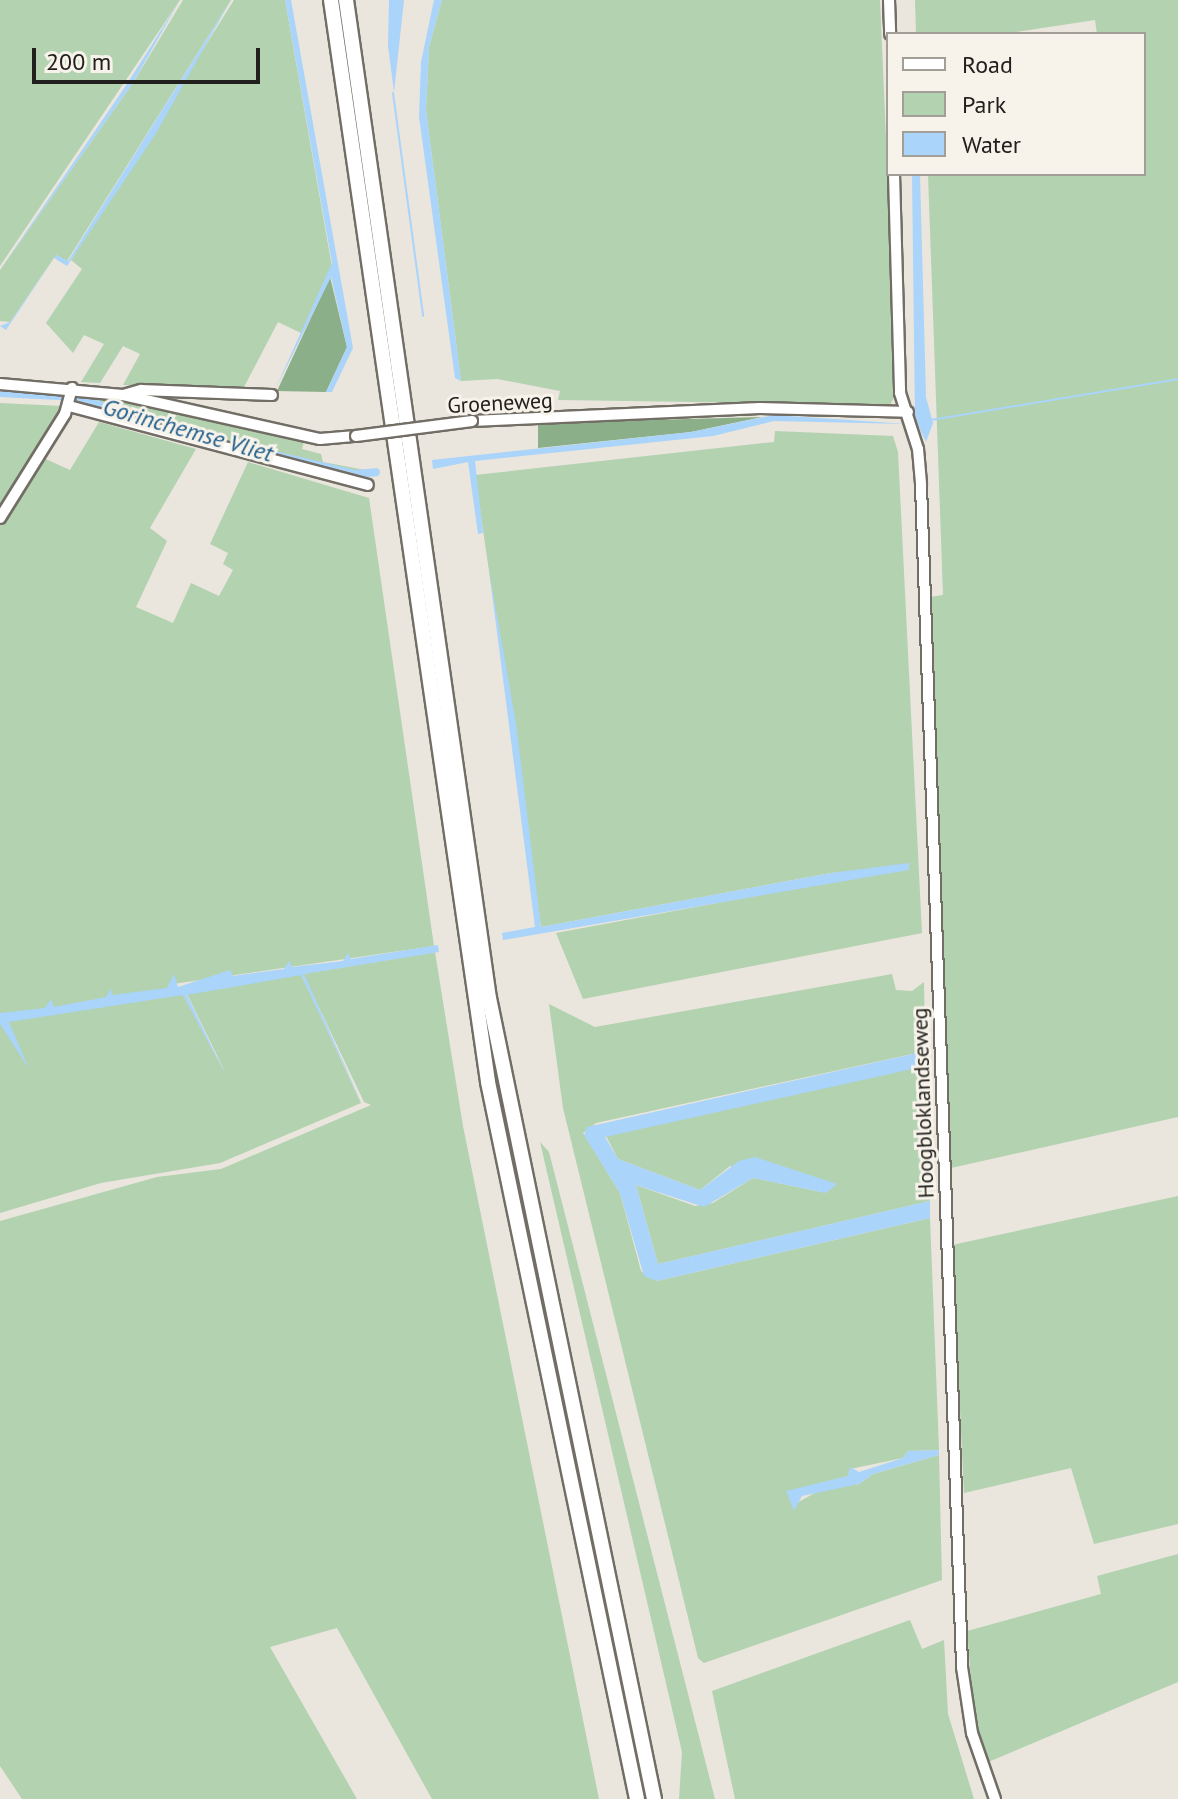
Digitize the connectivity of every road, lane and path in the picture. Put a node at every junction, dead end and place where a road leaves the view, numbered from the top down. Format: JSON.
{"nodes":[{"id":1,"x":331,"y":0,"type":"edge"},
{"id":2,"x":346,"y":0,"type":"edge"},
{"id":3,"x":889,"y":0,"type":"edge"},
{"id":4,"x":890,"y":32,"type":"edge"},
{"id":5,"x":894,"y":176,"type":"edge"},
{"id":6,"x":0,"y":384,"type":"edge"},
{"id":7,"x":123,"y":395,"type":"junction"},
{"id":8,"x":272,"y":395,"type":"dead end"},
{"id":9,"x":71,"y":396,"type":"junction"},
{"id":10,"x":909,"y":415,"type":"junction"},
{"id":11,"x":368,"y":485,"type":"dead end"},
{"id":12,"x":0,"y":518,"type":"edge"},
{"id":13,"x":619,"y":1633,"type":"junction"},
{"id":14,"x":637,"y":1799,"type":"edge"},
{"id":15,"x":654,"y":1799,"type":"edge"},
{"id":16,"x":664,"y":1799,"type":"edge"},
{"id":17,"x":995,"y":1799,"type":"edge"}],
"edges":[{"from":1,"to":14,"type":"highway"},
{"from":2,"to":13,"type":"highway"},
{"from":3,"to":4,"type":"street"},
{"from":5,"to":10,"type":"street","name":"Hoogbloklandseweg"},
{"from":6,"to":9,"type":"street","name":"Groeneweg"},
{"from":7,"to":8,"type":"street","name":"Groeneweg"},
{"from":7,"to":9,"type":"street","name":"Groeneweg"},
{"from":7,"to":10,"type":"street","name":"Groeneweg","bridge":true},
{"from":9,"to":11,"type":"street","name":"Groeneweg"},
{"from":9,"to":12,"type":"street"},
{"from":10,"to":17,"type":"street","name":"Hoogbloklandseweg"},
{"from":13,"to":15,"type":"highway"},
{"from":13,"to":16,"type":"highway"}]}
